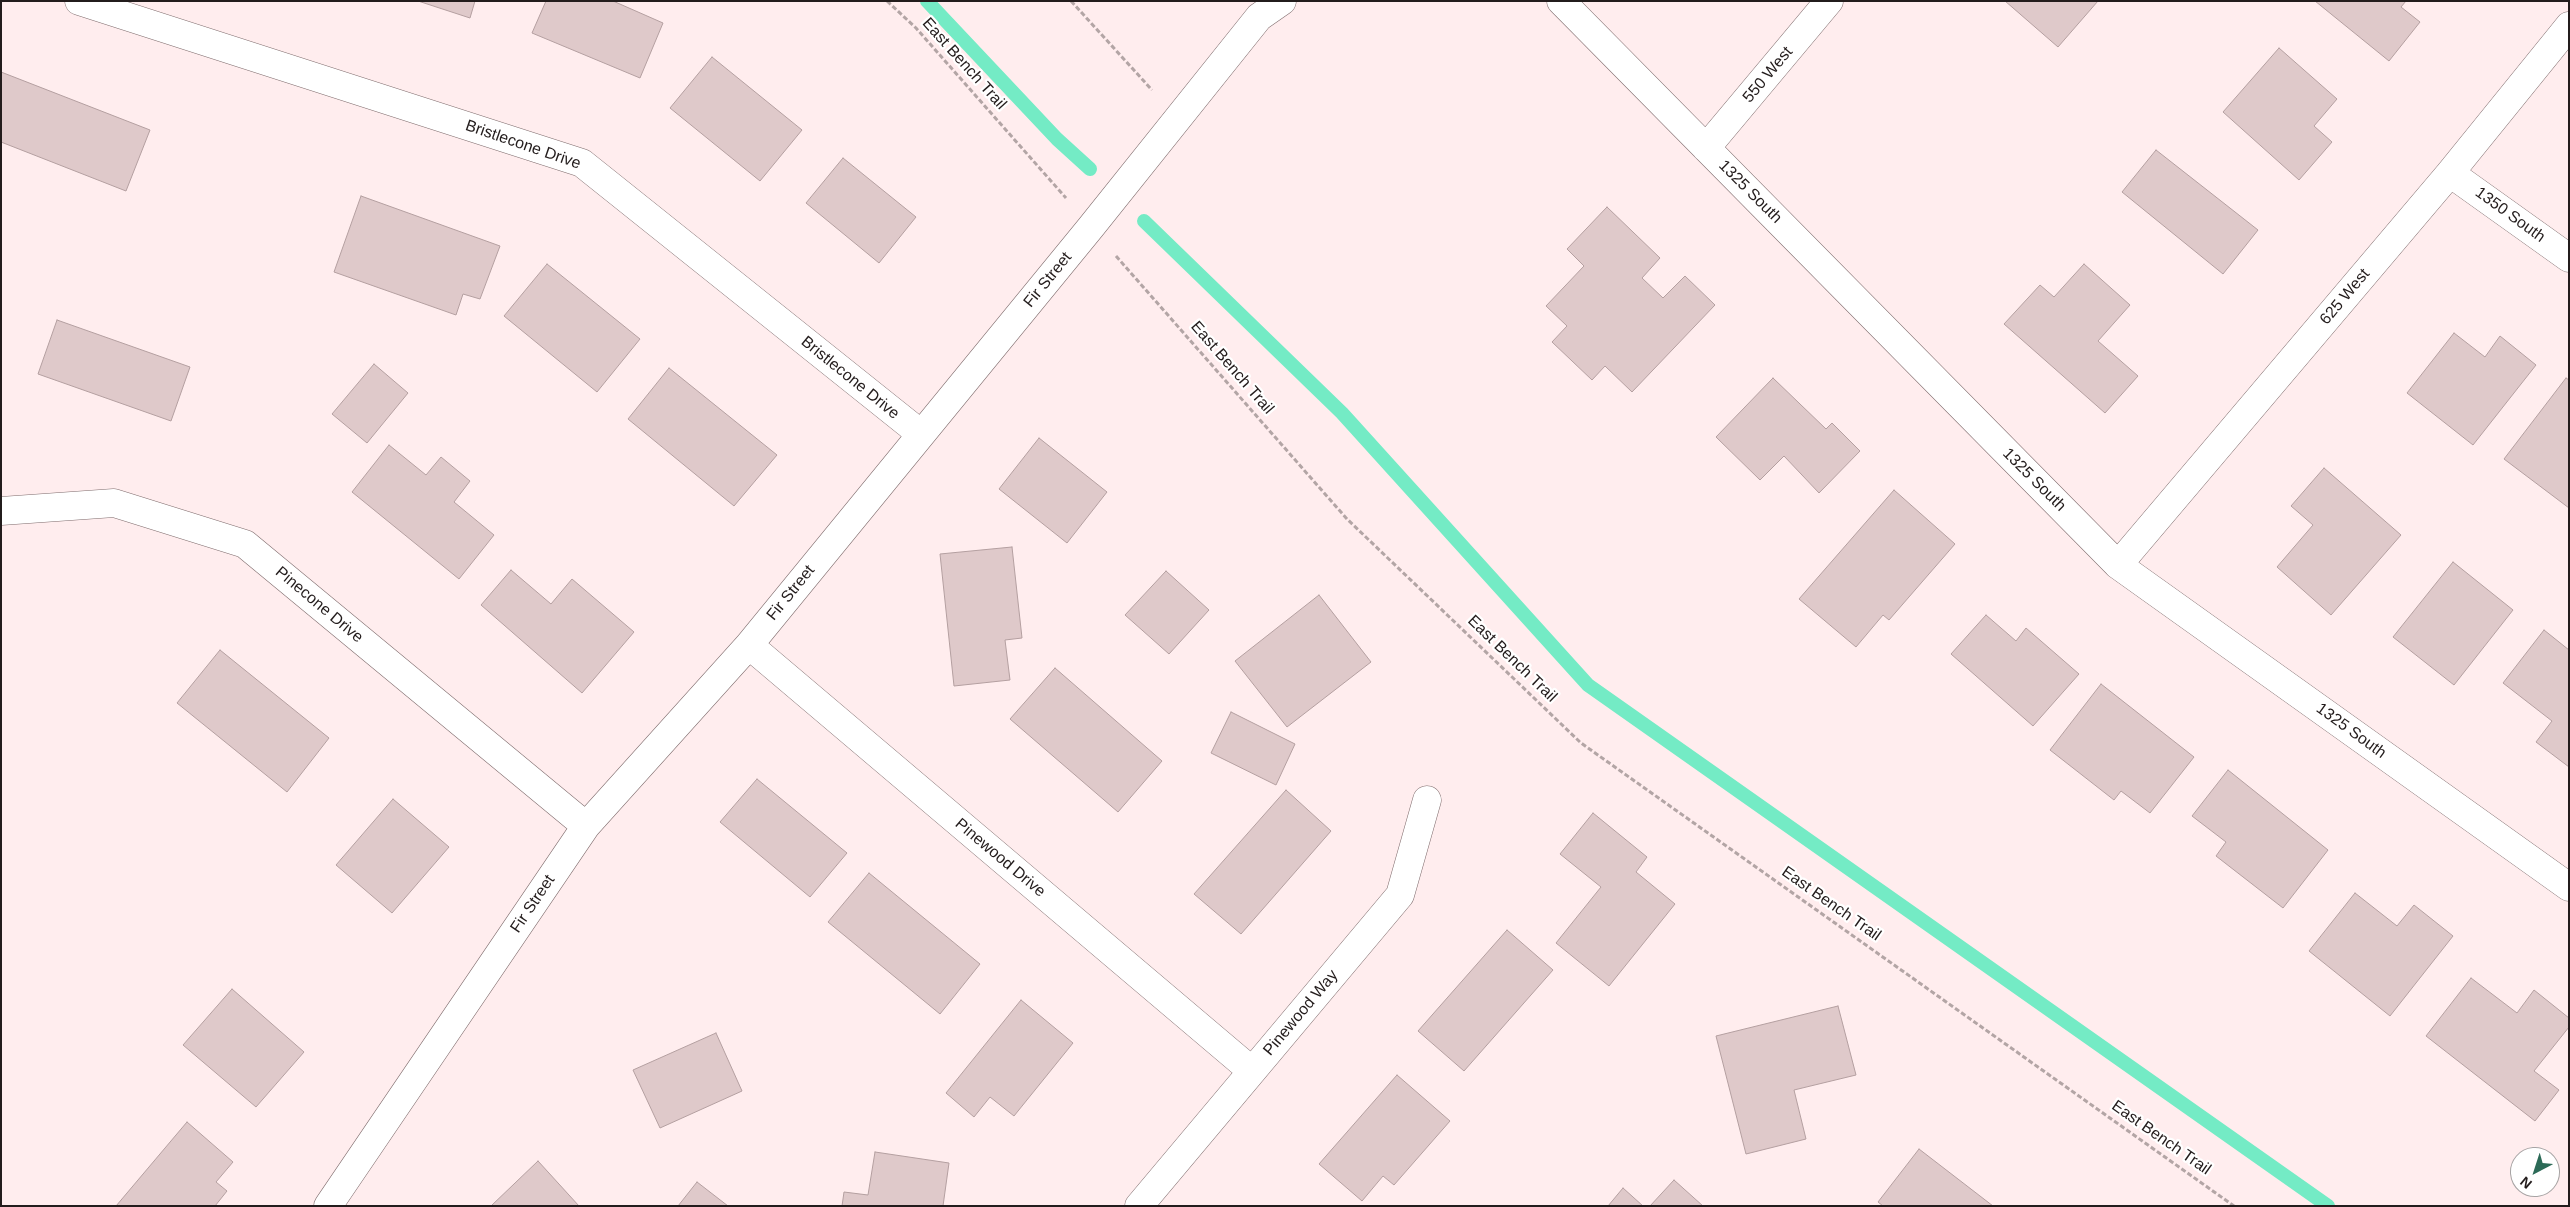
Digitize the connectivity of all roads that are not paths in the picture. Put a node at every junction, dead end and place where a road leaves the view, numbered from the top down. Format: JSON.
{"nodes":[{"id":1,"x":79,"y":1,"type":"edge"},
{"id":2,"x":1282,"y":1,"type":"edge"},
{"id":3,"x":1561,"y":1,"type":"edge"},
{"id":4,"x":1829,"y":1,"type":"edge"},
{"id":5,"x":2569,"y":26,"type":"edge"},
{"id":6,"x":1706,"y":148,"type":"junction"},
{"id":7,"x":2450,"y":173,"type":"junction"},
{"id":8,"x":2569,"y":258,"type":"edge"},
{"id":9,"x":921,"y":434,"type":"junction"},
{"id":10,"x":1,"y":512,"type":"edge"},
{"id":11,"x":2118,"y":565,"type":"junction"},
{"id":12,"x":749,"y":645,"type":"junction"},
{"id":13,"x":1427,"y":800,"type":"dead end"},
{"id":14,"x":586,"y":826,"type":"junction"},
{"id":15,"x":2569,"y":887,"type":"edge"},
{"id":16,"x":1252,"y":1071,"type":"junction"},
{"id":17,"x":328,"y":1206,"type":"edge"},
{"id":18,"x":1139,"y":1206,"type":"edge"}],
"edges":[{"from":1,"to":9,"type":"street","name":"Bristlecone Drive"},
{"from":2,"to":9,"type":"street","name":"Fir Street"},
{"from":3,"to":6,"type":"street","name":"1325 South"},
{"from":4,"to":6,"type":"street","name":"550 West"},
{"from":5,"to":7,"type":"street","name":"625 West"},
{"from":6,"to":11,"type":"street","name":"1325 South"},
{"from":7,"to":8,"type":"street","name":"1350 South"},
{"from":7,"to":11,"type":"street","name":"625 West"},
{"from":9,"to":12,"type":"street","name":"Fir Street"},
{"from":10,"to":14,"type":"street","name":"Pinecone Drive"},
{"from":11,"to":15,"type":"street","name":"1325 South"},
{"from":12,"to":14,"type":"street","name":"Fir Street"},
{"from":12,"to":16,"type":"street","name":"Pinewood Drive"},
{"from":13,"to":16,"type":"street","name":"Pinewood Way"},
{"from":14,"to":17,"type":"street","name":"Fir Street"},
{"from":16,"to":18,"type":"street","name":"Pinewood Way"}]}
